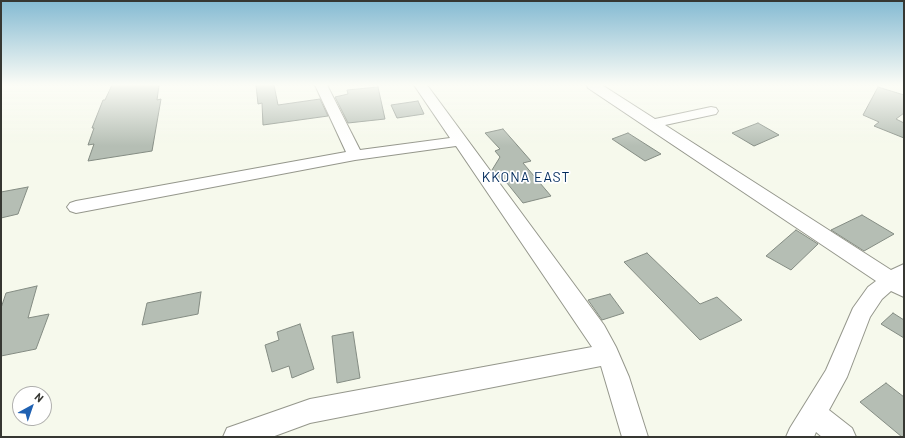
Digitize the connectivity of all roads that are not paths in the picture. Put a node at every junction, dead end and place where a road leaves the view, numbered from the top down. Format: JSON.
{"nodes":[{"id":1,"x":331,"y":105,"type":"edge"},
{"id":2,"x":434,"y":105,"type":"edge"},
{"id":3,"x":623,"y":105,"type":"edge"},
{"id":4,"x":712,"y":110,"type":"dead end"},
{"id":5,"x":652,"y":124,"type":"junction"},
{"id":6,"x":459,"y":141,"type":"junction"},
{"id":7,"x":355,"y":155,"type":"junction"},
{"id":8,"x":76,"y":207,"type":"dead end"},
{"id":9,"x":899,"y":280,"type":"edge"},
{"id":10,"x":608,"y":354,"type":"junction"},
{"id":11,"x":813,"y":414,"type":"junction"},
{"id":12,"x":236,"y":437,"type":"edge"},
{"id":13,"x":635,"y":437,"type":"edge"},
{"id":14,"x":799,"y":437,"type":"edge"},
{"id":15,"x":843,"y":437,"type":"edge"}],
"edges":[{"from":1,"to":7,"type":"street"},
{"from":2,"to":6,"type":"street"},
{"from":3,"to":5,"type":"street"},
{"from":4,"to":5,"type":"street"},
{"from":5,"to":9,"type":"street"},
{"from":6,"to":7,"type":"street"},
{"from":6,"to":10,"type":"street"},
{"from":7,"to":8,"type":"street"},
{"from":9,"to":11,"type":"street"},
{"from":10,"to":12,"type":"street"},
{"from":10,"to":13,"type":"street"},
{"from":11,"to":14,"type":"street"},
{"from":11,"to":15,"type":"street"}]}
